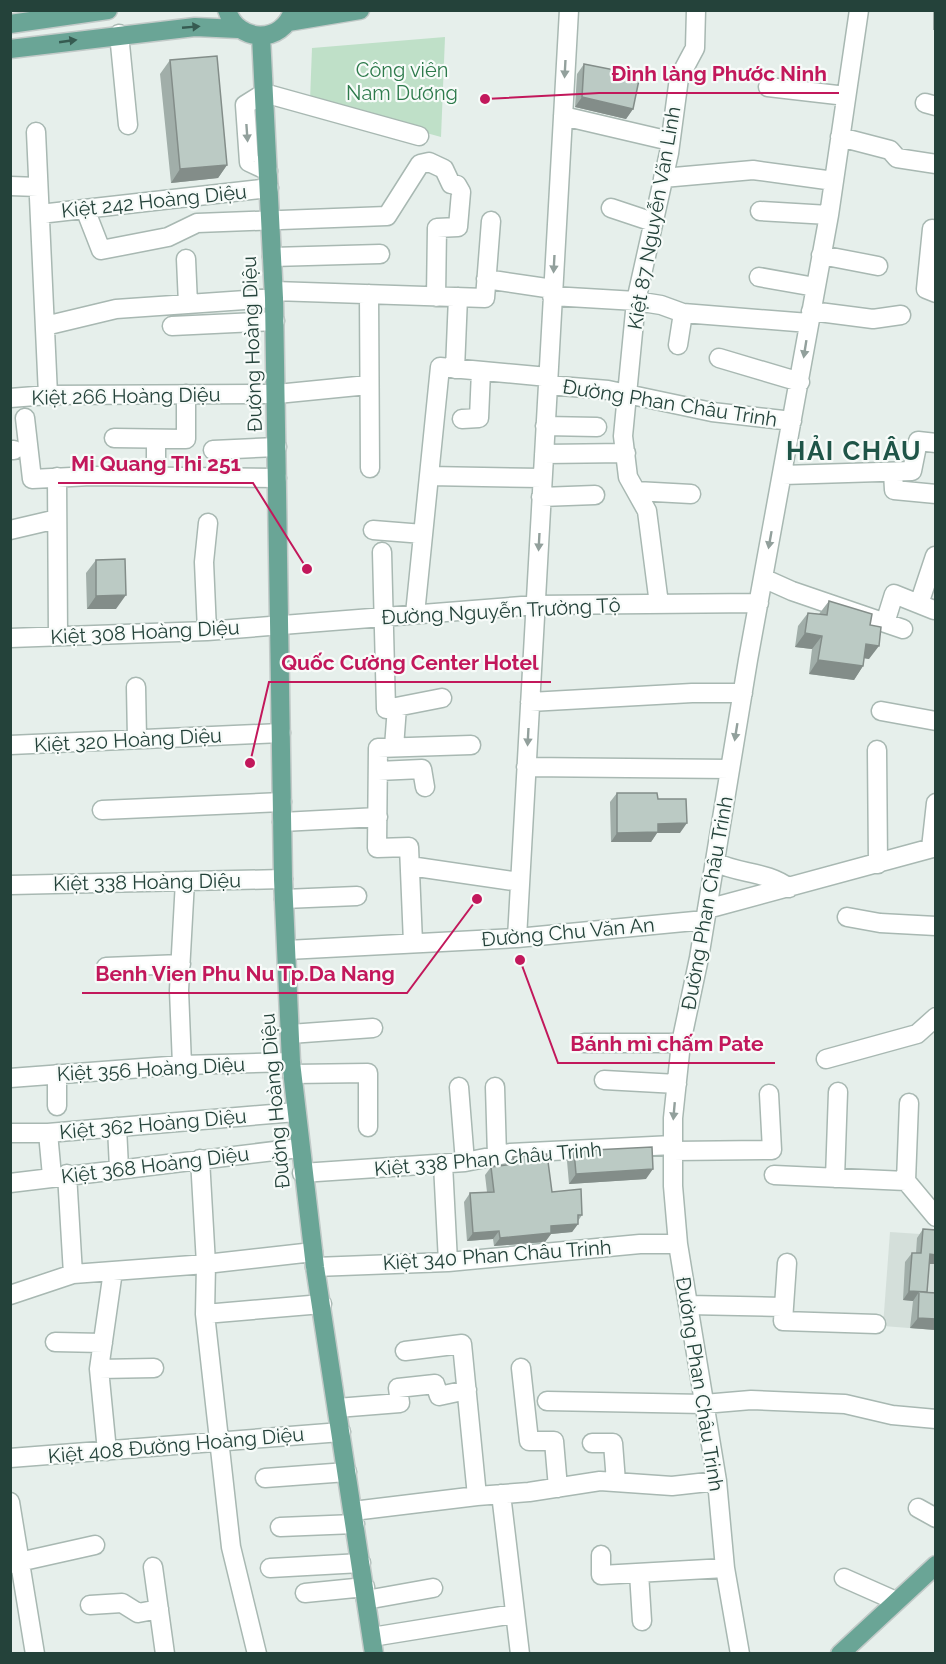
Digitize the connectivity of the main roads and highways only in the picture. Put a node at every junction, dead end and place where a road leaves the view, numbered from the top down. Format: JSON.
{"nodes":[{"id":1,"x":108,"y":10,"type":"edge"},
{"id":2,"x":227,"y":10,"type":"edge"},
{"id":3,"x":360,"y":10,"type":"edge"},
{"id":4,"x":290,"y":16,"type":"edge"},
{"id":5,"x":10,"y":24,"type":"edge"},
{"id":6,"x":238,"y":28,"type":"junction"},
{"id":7,"x":261,"y":36,"type":"junction"},
{"id":8,"x":10,"y":49,"type":"edge"},
{"id":9,"x":936,"y":1565,"type":"edge"},
{"id":10,"x":373,"y":1645,"type":"edge"},
{"id":11,"x":840,"y":1653,"type":"edge"}],
"edges":[{"from":1,"to":5,"type":"main road"},
{"from":2,"to":6,"type":"main road"},
{"from":3,"to":4,"type":"main road"},
{"from":4,"to":7,"type":"main road"},
{"from":6,"to":7,"type":"main road"},
{"from":8,"to":6,"type":"main road","one_way":true},
{"from":7,"to":10,"type":"main road","name":"Đường Hoàng Diệu"},
{"from":9,"to":11,"type":"main road"}]}
